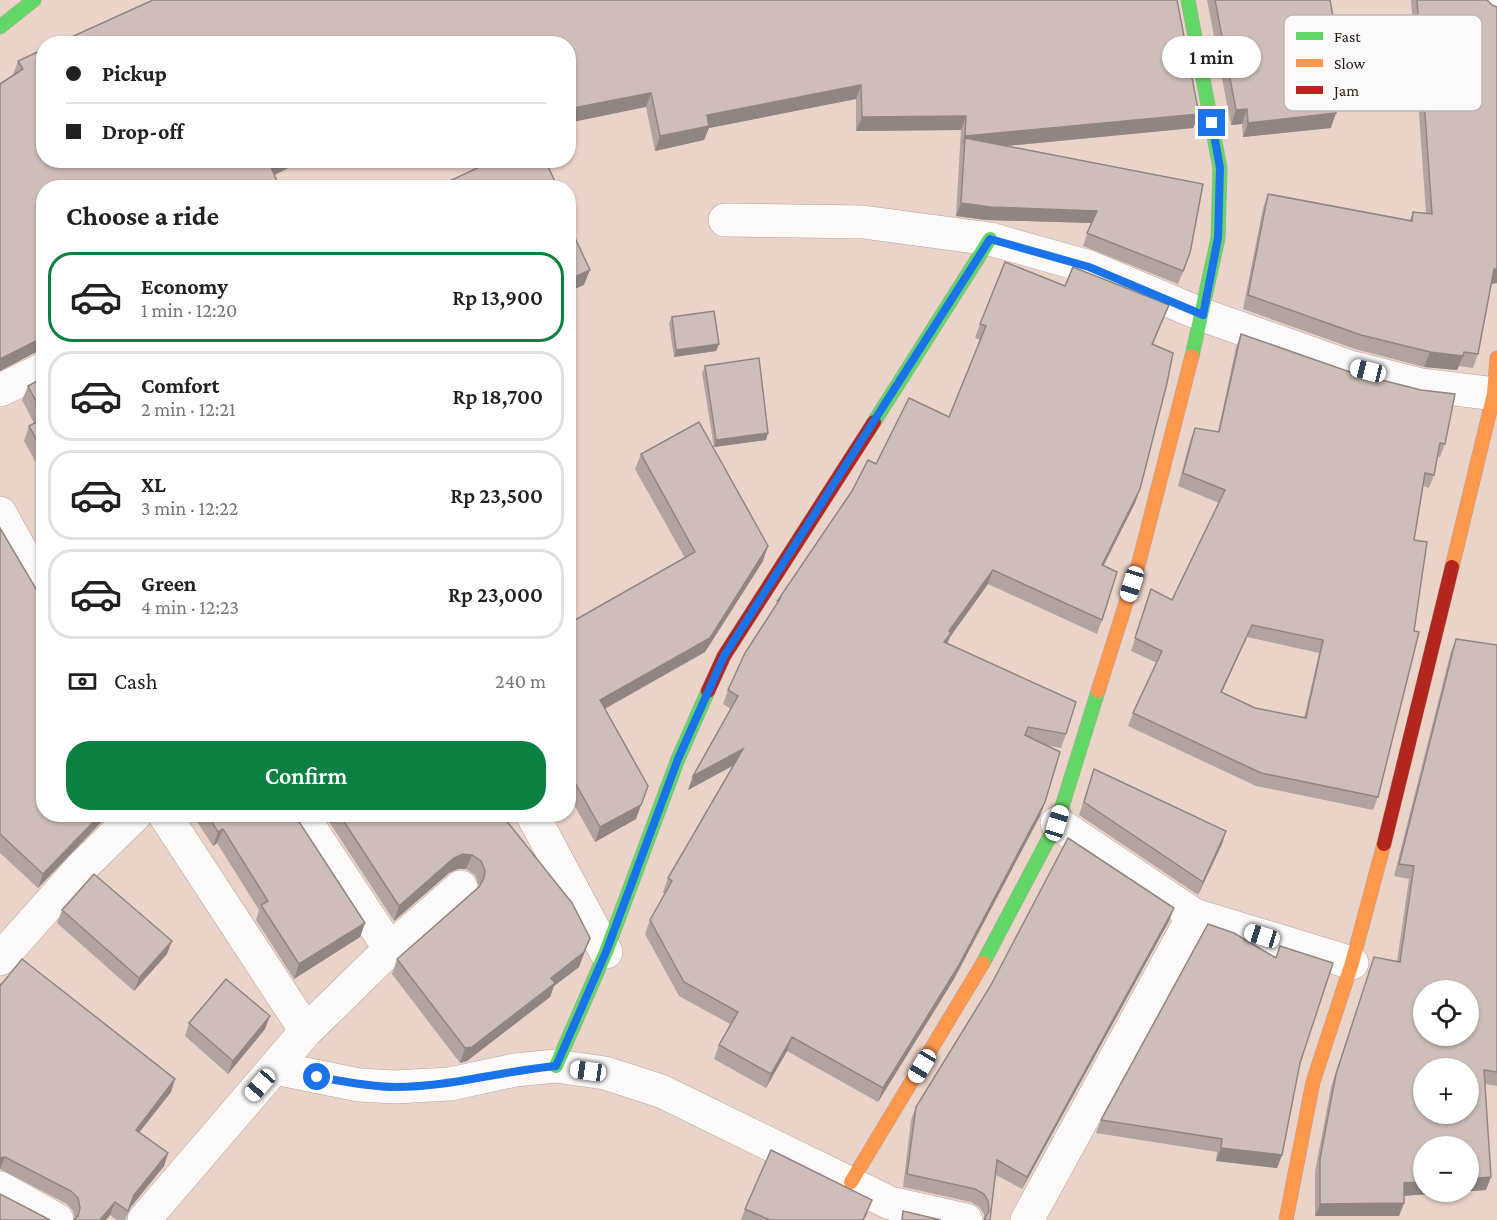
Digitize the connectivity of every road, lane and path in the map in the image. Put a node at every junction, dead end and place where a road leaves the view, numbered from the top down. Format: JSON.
{"nodes":[{"id":1,"x":34,"y":0,"type":"edge"},
{"id":2,"x":1188,"y":0,"type":"edge"},
{"id":3,"x":0,"y":27,"type":"edge"},
{"id":4,"x":725,"y":220,"type":"dead end"},
{"id":5,"x":990,"y":239,"type":"junction"},
{"id":6,"x":1203,"y":315,"type":"junction"},
{"id":7,"x":1497,"y":358,"type":"edge"},
{"id":8,"x":36,"y":373,"type":"edge"},
{"id":9,"x":0,"y":390,"type":"edge"},
{"id":10,"x":1496,"y":394,"type":"edge"},
{"id":11,"x":0,"y":513,"type":"edge"},
{"id":12,"x":36,"y":578,"type":"edge"},
{"id":13,"x":128,"y":822,"type":"edge"},
{"id":14,"x":169,"y":822,"type":"edge"},
{"id":15,"x":306,"y":822,"type":"edge"},
{"id":16,"x":536,"y":822,"type":"edge"},
{"id":17,"x":1057,"y":823,"type":"junction"},
{"id":18,"x":461,"y":887,"type":"dead end"},
{"id":19,"x":1194,"y":915,"type":"junction"},
{"id":20,"x":390,"y":949,"type":"junction"},
{"id":21,"x":606,"y":952,"type":"junction"},
{"id":22,"x":0,"y":959,"type":"edge"},
{"id":23,"x":1352,"y":963,"type":"junction"},
{"id":24,"x":306,"y":1031,"type":"junction"},
{"id":25,"x":556,"y":1066,"type":"junction"},
{"id":26,"x":275,"y":1068,"type":"junction"},
{"id":27,"x":851,"y":1182,"type":"junction"},
{"id":28,"x":0,"y":1188,"type":"edge"},
{"id":29,"x":888,"y":1211,"type":"edge"},
{"id":30,"x":57,"y":1220,"type":"edge"},
{"id":31,"x":144,"y":1220,"type":"edge"},
{"id":32,"x":966,"y":1220,"type":"edge"},
{"id":33,"x":1027,"y":1220,"type":"edge"},
{"id":34,"x":1286,"y":1220,"type":"edge"}],
"edges":[{"from":1,"to":3,"type":"street"},
{"from":2,"to":6,"type":"street"},
{"from":4,"to":5,"type":"street"},
{"from":5,"to":6,"type":"street"},
{"from":5,"to":21,"type":"street"},
{"from":6,"to":10,"type":"street"},
{"from":6,"to":17,"type":"street"},
{"from":7,"to":10,"type":"street"},
{"from":8,"to":9,"type":"street"},
{"from":10,"to":23,"type":"street"},
{"from":11,"to":12,"type":"street"},
{"from":13,"to":22,"type":"street"},
{"from":14,"to":24,"type":"street"},
{"from":15,"to":20,"type":"street"},
{"from":16,"to":21,"type":"street"},
{"from":17,"to":19,"type":"street"},
{"from":17,"to":27,"type":"street"},
{"from":18,"to":20,"type":"street"},
{"from":19,"to":23,"type":"street"},
{"from":19,"to":33,"type":"street"},
{"from":20,"to":24,"type":"street"},
{"from":21,"to":25,"type":"street"},
{"from":23,"to":34,"type":"street"},
{"from":24,"to":26,"type":"street"},
{"from":25,"to":26,"type":"street"},
{"from":25,"to":27,"type":"street"},
{"from":26,"to":31,"type":"street"},
{"from":27,"to":29,"type":"street"},
{"from":28,"to":30,"type":"street"},
{"from":29,"to":32,"type":"street"}]}
